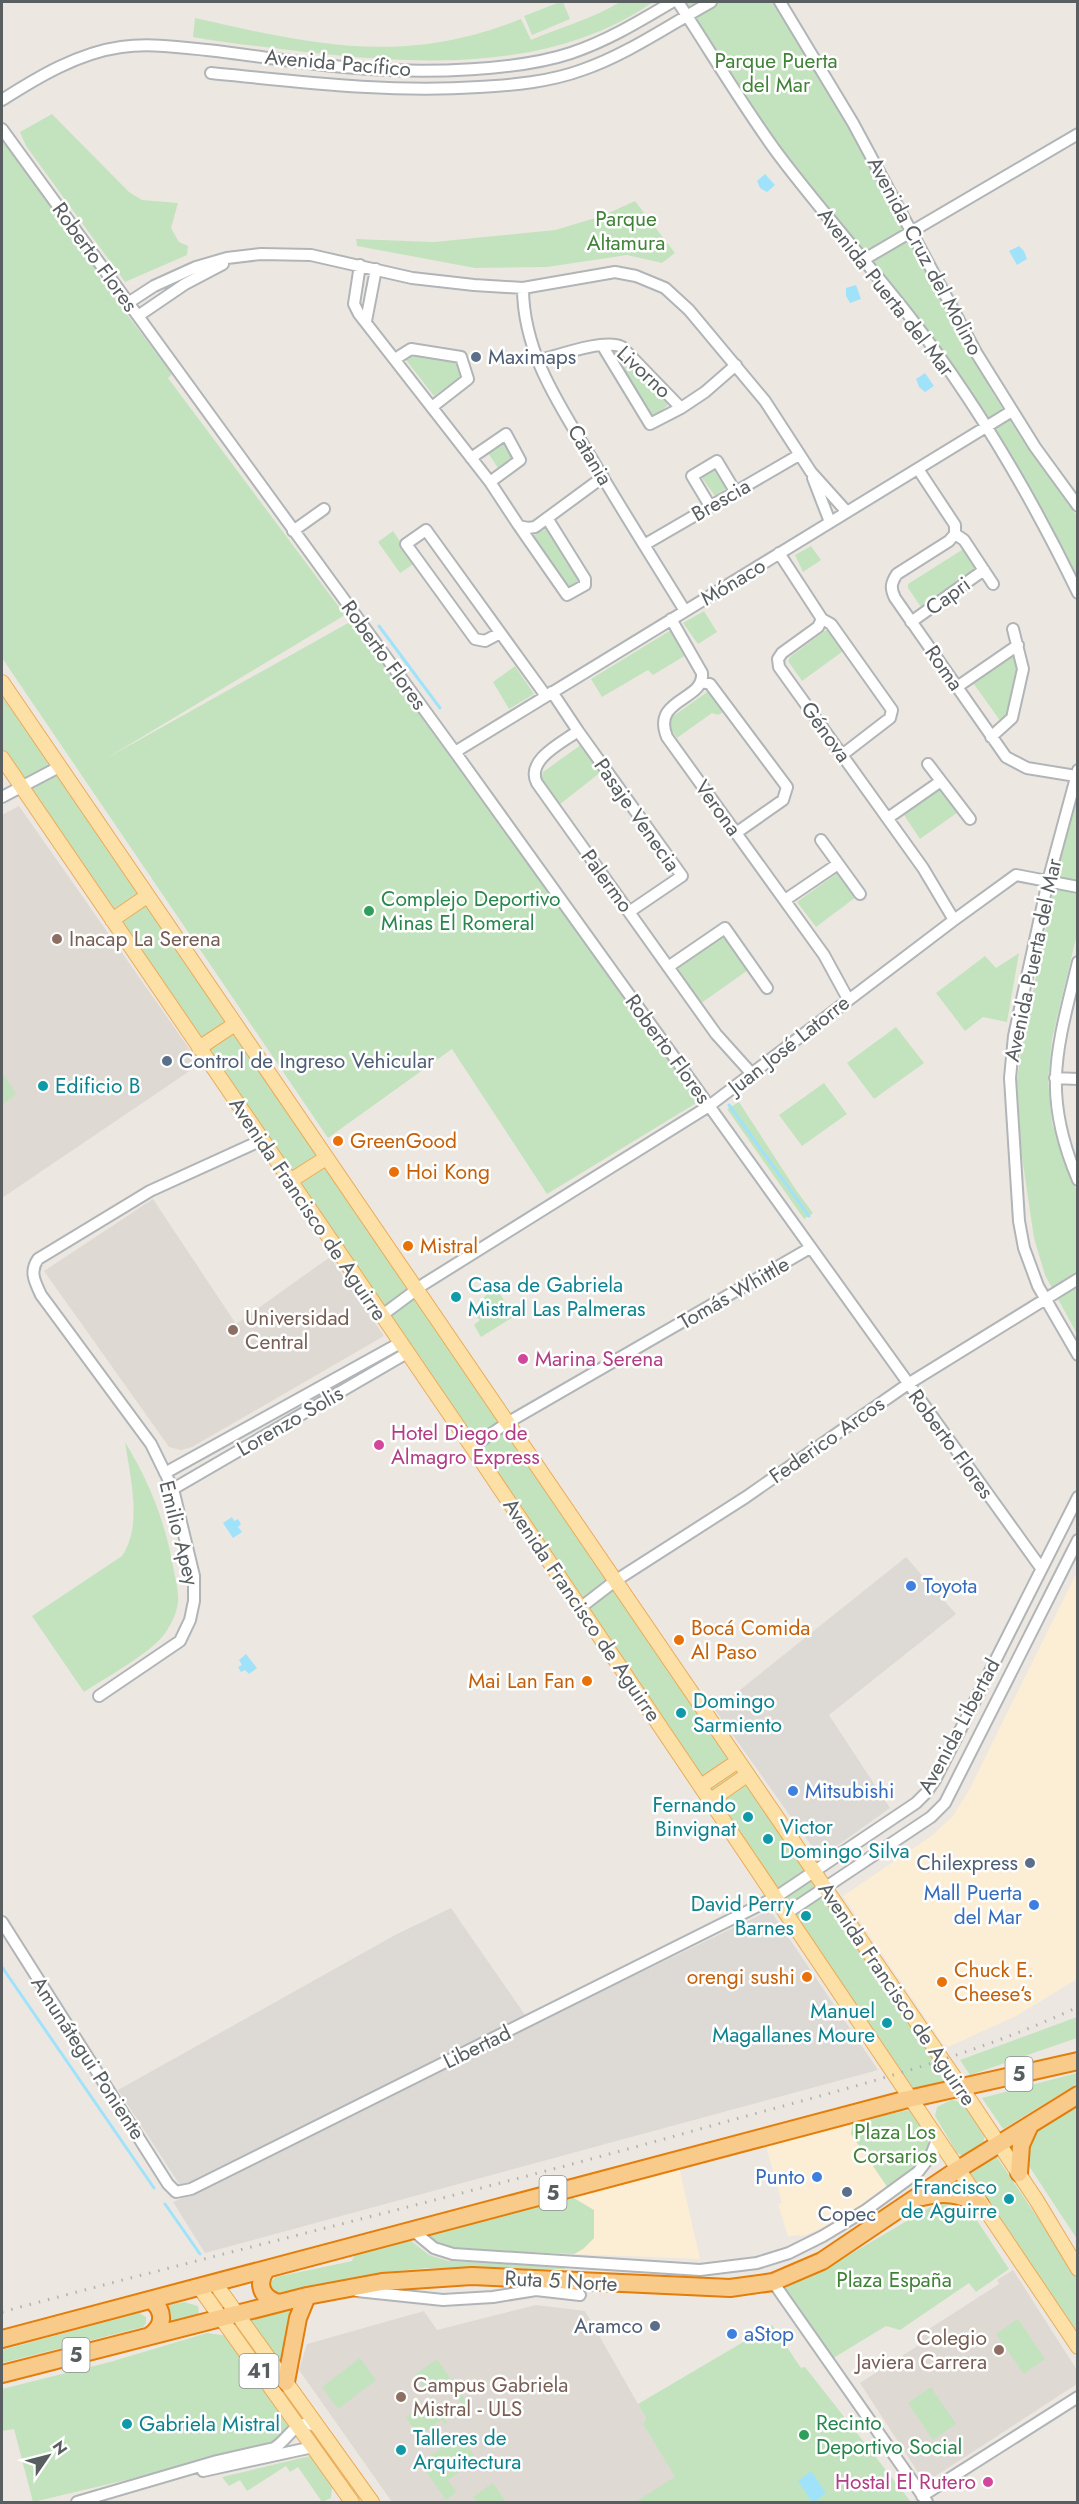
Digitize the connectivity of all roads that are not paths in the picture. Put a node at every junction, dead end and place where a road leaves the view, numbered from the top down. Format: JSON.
{"nodes":[{"id":1,"x":672,"y":2,"type":"edge"},
{"id":2,"x":678,"y":2,"type":"edge"},
{"id":3,"x":711,"y":2,"type":"edge"},
{"id":4,"x":780,"y":2,"type":"edge"},
{"id":5,"x":687,"y":15,"type":"junction"},
{"id":6,"x":529,"y":63,"type":"junction"},
{"id":7,"x":368,"y":69,"type":"junction"},
{"id":8,"x":211,"y":73,"type":"dead end"},
{"id":9,"x":531,"y":82,"type":"junction"},
{"id":10,"x":367,"y":89,"type":"junction"},
{"id":11,"x":2,"y":100,"type":"edge"},
{"id":12,"x":2,"y":129,"type":"edge"},
{"id":13,"x":1077,"y":134,"type":"edge"},
{"id":14,"x":911,"y":230,"type":"junction"},
{"id":15,"x":243,"y":256,"type":"junction"},
{"id":16,"x":863,"y":260,"type":"junction"},
{"id":17,"x":360,"y":265,"type":"junction"},
{"id":18,"x":376,"y":269,"type":"junction"},
{"id":19,"x":523,"y":288,"type":"junction"},
{"id":20,"x":128,"y":303,"type":"junction"},
{"id":21,"x":138,"y":316,"type":"junction"},
{"id":22,"x":366,"y":321,"type":"junction"},
{"id":23,"x":602,"y":345,"type":"junction"},
{"id":24,"x":395,"y":359,"type":"junction"},
{"id":25,"x":537,"y":361,"type":"junction"},
{"id":26,"x":736,"y":365,"type":"junction"},
{"id":27,"x":432,"y":407,"type":"junction"},
{"id":28,"x":681,"y":408,"type":"junction"},
{"id":29,"x":1012,"y":411,"type":"junction"},
{"id":30,"x":986,"y":427,"type":"junction"},
{"id":31,"x":799,"y":455,"type":"junction"},
{"id":32,"x":471,"y":458,"type":"junction"},
{"id":33,"x":918,"y":469,"type":"junction"},
{"id":34,"x":811,"y":472,"type":"junction"},
{"id":35,"x":603,"y":477,"type":"junction"},
{"id":36,"x":490,"y":482,"type":"junction"},
{"id":37,"x":735,"y":491,"type":"junction"},
{"id":38,"x":710,"y":506,"type":"junction"},
{"id":39,"x":1077,"y":506,"type":"edge"},
{"id":40,"x":324,"y":509,"type":"dead end"},
{"id":41,"x":847,"y":512,"type":"junction"},
{"id":42,"x":547,"y":518,"type":"junction"},
{"id":43,"x":830,"y":522,"type":"junction"},
{"id":44,"x":519,"y":526,"type":"junction"},
{"id":45,"x":293,"y":531,"type":"junction"},
{"id":46,"x":955,"y":534,"type":"junction"},
{"id":47,"x":644,"y":545,"type":"junction"},
{"id":48,"x":779,"y":554,"type":"junction"},
{"id":49,"x":984,"y":570,"type":"junction"},
{"id":50,"x":1073,"y":572,"type":"edge"},
{"id":51,"x":993,"y":584,"type":"dead end"},
{"id":52,"x":1077,"y":593,"type":"edge"},
{"id":53,"x":685,"y":611,"type":"junction"},
{"id":54,"x":672,"y":619,"type":"junction"},
{"id":55,"x":822,"y":619,"type":"junction"},
{"id":56,"x":912,"y":622,"type":"junction"},
{"id":57,"x":1013,"y":629,"type":"dead end"},
{"id":58,"x":500,"y":633,"type":"junction"},
{"id":59,"x":1017,"y":645,"type":"junction"},
{"id":60,"x":2,"y":682,"type":"edge"},
{"id":61,"x":702,"y":682,"type":"junction"},
{"id":62,"x":957,"y":687,"type":"junction"},
{"id":63,"x":549,"y":694,"type":"junction"},
{"id":64,"x":578,"y":730,"type":"junction"},
{"id":65,"x":991,"y":737,"type":"junction"},
{"id":66,"x":455,"y":752,"type":"junction"},
{"id":67,"x":842,"y":755,"type":"junction"},
{"id":68,"x":2,"y":758,"type":"edge"},
{"id":69,"x":928,"y":764,"type":"dead end"},
{"id":70,"x":59,"y":767,"type":"junction"},
{"id":71,"x":1077,"y":773,"type":"edge"},
{"id":72,"x":941,"y":781,"type":"junction"},
{"id":73,"x":22,"y":788,"type":"junction"},
{"id":74,"x":2,"y":797,"type":"edge"},
{"id":75,"x":888,"y":818,"type":"junction"},
{"id":76,"x":970,"y":819,"type":"dead end"},
{"id":77,"x":736,"y":833,"type":"junction"},
{"id":78,"x":821,"y":840,"type":"dead end"},
{"id":79,"x":838,"y":864,"type":"junction"},
{"id":80,"x":1048,"y":882,"type":"junction"},
{"id":81,"x":1077,"y":887,"type":"edge"},
{"id":82,"x":860,"y":894,"type":"dead end"},
{"id":83,"x":147,"y":896,"type":"junction"},
{"id":84,"x":785,"y":900,"type":"junction"},
{"id":85,"x":629,"y":912,"type":"junction"},
{"id":86,"x":112,"y":920,"type":"junction"},
{"id":87,"x":954,"y":920,"type":"junction"},
{"id":88,"x":1077,"y":962,"type":"edge"},
{"id":89,"x":668,"y":967,"type":"junction"},
{"id":90,"x":767,"y":988,"type":"dead end"},
{"id":91,"x":848,"y":999,"type":"junction"},
{"id":92,"x":235,"y":1024,"type":"junction"},
{"id":93,"x":199,"y":1048,"type":"junction"},
{"id":94,"x":752,"y":1074,"type":"junction"},
{"id":95,"x":1055,"y":1078,"type":"junction"},
{"id":96,"x":1077,"y":1079,"type":"edge"},
{"id":97,"x":709,"y":1106,"type":"junction"},
{"id":98,"x":262,"y":1140,"type":"junction"},
{"id":99,"x":326,"y":1158,"type":"junction"},
{"id":100,"x":1077,"y":1180,"type":"edge"},
{"id":101,"x":290,"y":1181,"type":"junction"},
{"id":102,"x":810,"y":1248,"type":"junction"},
{"id":103,"x":1077,"y":1279,"type":"edge"},
{"id":104,"x":416,"y":1290,"type":"junction"},
{"id":105,"x":1044,"y":1298,"type":"junction"},
{"id":106,"x":381,"y":1316,"type":"junction"},
{"id":107,"x":403,"y":1348,"type":"junction"},
{"id":108,"x":1077,"y":1355,"type":"edge"},
{"id":109,"x":908,"y":1384,"type":"junction"},
{"id":110,"x":507,"y":1424,"type":"junction"},
{"id":111,"x":472,"y":1447,"type":"junction"},
{"id":112,"x":165,"y":1473,"type":"junction"},
{"id":113,"x":173,"y":1489,"type":"junction"},
{"id":114,"x":1077,"y":1497,"type":"edge"},
{"id":115,"x":1077,"y":1540,"type":"edge"},
{"id":116,"x":1041,"y":1568,"type":"junction"},
{"id":117,"x":615,"y":1581,"type":"junction"},
{"id":118,"x":580,"y":1608,"type":"junction"},
{"id":119,"x":99,"y":1696,"type":"dead end"},
{"id":120,"x":738,"y":1761,"type":"junction"},
{"id":121,"x":747,"y":1775,"type":"junction"},
{"id":122,"x":701,"y":1786,"type":"junction"},
{"id":123,"x":711,"y":1800,"type":"junction"},
{"id":124,"x":814,"y":1872,"type":"junction"},
{"id":125,"x":825,"y":1889,"type":"junction"},
{"id":126,"x":776,"y":1897,"type":"junction"},
{"id":127,"x":787,"y":1913,"type":"junction"},
{"id":128,"x":2,"y":1922,"type":"edge"},
{"id":129,"x":1077,"y":2061,"type":"edge"},
{"id":130,"x":961,"y":2087,"type":"junction"},
{"id":131,"x":1077,"y":2095,"type":"edge"},
{"id":132,"x":910,"y":2099,"type":"junction"},
{"id":133,"x":1030,"y":2125,"type":"junction"},
{"id":134,"x":937,"y":2140,"type":"junction"},
{"id":135,"x":999,"y":2144,"type":"junction"},
{"id":136,"x":957,"y":2170,"type":"junction"},
{"id":137,"x":1018,"y":2173,"type":"junction"},
{"id":138,"x":176,"y":2192,"type":"joint"},
{"id":139,"x":915,"y":2199,"type":"junction"},
{"id":140,"x":981,"y":2205,"type":"junction"},
{"id":141,"x":411,"y":2229,"type":"junction"},
{"id":142,"x":1077,"y":2269,"type":"edge"},
{"id":143,"x":266,"y":2270,"type":"junction"},
{"id":144,"x":773,"y":2282,"type":"junction"},
{"id":145,"x":207,"y":2285,"type":"junction"},
{"id":146,"x":307,"y":2296,"type":"junction"},
{"id":147,"x":151,"y":2300,"type":"junction"},
{"id":148,"x":279,"y":2303,"type":"junction"},
{"id":149,"x":229,"y":2315,"type":"junction"},
{"id":150,"x":151,"y":2335,"type":"junction"},
{"id":151,"x":2,"y":2339,"type":"edge"},
{"id":152,"x":1077,"y":2347,"type":"edge"},
{"id":153,"x":2,"y":2374,"type":"edge"},
{"id":154,"x":286,"y":2382,"type":"junction"},
{"id":155,"x":1077,"y":2397,"type":"edge"},
{"id":156,"x":297,"y":2425,"type":"junction"},
{"id":157,"x":319,"y":2428,"type":"junction"},
{"id":158,"x":313,"y":2447,"type":"junction"},
{"id":159,"x":179,"y":2474,"type":"junction"},
{"id":160,"x":924,"y":2499,"type":"edge"},
{"id":161,"x":77,"y":2502,"type":"edge"},
{"id":162,"x":352,"y":2502,"type":"edge"},
{"id":163,"x":372,"y":2502,"type":"edge"}],
"edges":[{"from":1,"to":6,"type":"street","name":"Avenida Pacífico"},
{"from":2,"to":5,"type":"street","name":"Avenida Puerta del Mar"},
{"from":3,"to":5,"type":"street","name":"Avenida Pacífico"},
{"from":4,"to":14,"type":"street","name":"Avenida Cruz del Molino"},
{"from":5,"to":9,"type":"street","name":"Avenida Pacífico"},
{"from":5,"to":16,"type":"street","name":"Avenida Puerta del Mar"},
{"from":6,"to":7,"type":"street","name":"Avenida Pacífico"},
{"from":6,"to":9,"type":"street"},
{"from":7,"to":10,"type":"street"},
{"from":7,"to":11,"type":"street","name":"Avenida Pacífico"},
{"from":8,"to":10,"type":"street","name":"Avenida Pacífico"},
{"from":9,"to":10,"type":"street","name":"Avenida Pacífico"},
{"from":12,"to":20,"type":"street","name":"Roberto Flores"},
{"from":13,"to":14,"type":"street"},
{"from":14,"to":16,"type":"street"},
{"from":14,"to":29,"type":"street","name":"Avenida Cruz del Molino"},
{"from":15,"to":17,"type":"street"},
{"from":15,"to":20,"type":"street"},
{"from":15,"to":21,"type":"street"},
{"from":16,"to":30,"type":"street","name":"Avenida Puerta del Mar"},
{"from":17,"to":18,"type":"street"},
{"from":17,"to":22,"type":"street"},
{"from":18,"to":19,"type":"street"},
{"from":18,"to":22,"type":"street"},
{"from":19,"to":25,"type":"street","name":"Catania"},
{"from":19,"to":26,"type":"street"},
{"from":20,"to":21,"type":"street","name":"Roberto Flores"},
{"from":21,"to":45,"type":"street","name":"Roberto Flores"},
{"from":22,"to":24,"type":"street"},
{"from":23,"to":25,"type":"street","name":"Livorno"},
{"from":23,"to":28,"type":"street","name":"Livorno"},
{"from":23,"to":28,"type":"street"},
{"from":24,"to":27,"type":"street"},
{"from":24,"to":27,"type":"street"},
{"from":25,"to":35,"type":"street","name":"Catania"},
{"from":26,"to":28,"type":"street","name":"Livorno"},
{"from":26,"to":31,"type":"street"},
{"from":27,"to":32,"type":"street"},
{"from":29,"to":30,"type":"street","name":"Mónaco"},
{"from":29,"to":39,"type":"street","name":"Avenida Cruz del Molino"},
{"from":30,"to":33,"type":"street","name":"Mónaco"},
{"from":30,"to":50,"type":"street","name":"Avenida Puerta del Mar"},
{"from":31,"to":34,"type":"street"},
{"from":31,"to":37,"type":"street","name":"Brescia"},
{"from":32,"to":36,"type":"street"},
{"from":32,"to":36,"type":"street"},
{"from":33,"to":41,"type":"street","name":"Mónaco"},
{"from":33,"to":46,"type":"street"},
{"from":34,"to":41,"type":"street"},
{"from":34,"to":43,"type":"street"},
{"from":35,"to":42,"type":"street"},
{"from":35,"to":47,"type":"street","name":"Catania"},
{"from":36,"to":44,"type":"street"},
{"from":37,"to":38,"type":"street","name":"Brescia"},
{"from":37,"to":38,"type":"street"},
{"from":38,"to":47,"type":"street","name":"Brescia"},
{"from":40,"to":45,"type":"street"},
{"from":41,"to":43,"type":"street","name":"Mónaco"},
{"from":42,"to":44,"type":"street"},
{"from":42,"to":44,"type":"street"},
{"from":43,"to":48,"type":"street","name":"Mónaco"},
{"from":45,"to":66,"type":"street","name":"Roberto Flores"},
{"from":46,"to":49,"type":"street"},
{"from":46,"to":56,"type":"street","name":"Roma"},
{"from":47,"to":53,"type":"street","name":"Catania"},
{"from":48,"to":53,"type":"street","name":"Mónaco"},
{"from":48,"to":55,"type":"street"},
{"from":49,"to":51,"type":"street"},
{"from":49,"to":56,"type":"street","name":"Capri"},
{"from":50,"to":52,"type":"street","name":"Avenida Puerta del Mar"},
{"from":53,"to":54,"type":"street","name":"Mónaco"},
{"from":54,"to":61,"type":"street"},
{"from":54,"to":63,"type":"street","name":"Mónaco"},
{"from":55,"to":67,"type":"street","name":"Génova"},
{"from":55,"to":67,"type":"street"},
{"from":56,"to":62,"type":"street","name":"Roma"},
{"from":57,"to":59,"type":"street"},
{"from":58,"to":58,"type":"street"},
{"from":58,"to":63,"type":"street"},
{"from":59,"to":62,"type":"street"},
{"from":59,"to":65,"type":"street"},
{"from":60,"to":70,"type":"main road","name":"Avenida Francisco de Aguirre"},
{"from":61,"to":77,"type":"street","name":"Verona"},
{"from":61,"to":77,"type":"street"},
{"from":62,"to":65,"type":"street","name":"Roma"},
{"from":63,"to":64,"type":"street"},
{"from":63,"to":66,"type":"street","name":"Mónaco"},
{"from":64,"to":85,"type":"street","name":"Palermo"},
{"from":64,"to":85,"type":"street","name":"Pasaje Venecia"},
{"from":65,"to":71,"type":"street","name":"Roma"},
{"from":66,"to":97,"type":"street","name":"Roberto Flores"},
{"from":67,"to":75,"type":"street","name":"Génova"},
{"from":68,"to":73,"type":"main road","name":"Avenida Francisco de Aguirre"},
{"from":69,"to":72,"type":"street"},
{"from":70,"to":73,"type":"street"},
{"from":70,"to":83,"type":"main road","name":"Avenida Francisco de Aguirre"},
{"from":71,"to":80,"type":"street","name":"Avenida Puerta del Mar"},
{"from":72,"to":75,"type":"street"},
{"from":72,"to":76,"type":"street"},
{"from":73,"to":74,"type":"street"},
{"from":73,"to":86,"type":"main road","name":"Avenida Francisco de Aguirre"},
{"from":75,"to":87,"type":"street","name":"Génova"},
{"from":77,"to":84,"type":"street","name":"Verona"},
{"from":78,"to":79,"type":"street"},
{"from":79,"to":82,"type":"street"},
{"from":79,"to":84,"type":"street"},
{"from":80,"to":81,"type":"street","name":"Juan José Latorre"},
{"from":80,"to":87,"type":"street","name":"Juan José Latorre"},
{"from":80,"to":105,"type":"street","name":"Avenida Puerta del Mar"},
{"from":83,"to":86,"type":"main road"},
{"from":83,"to":92,"type":"main road","name":"Avenida Francisco de Aguirre"},
{"from":84,"to":91,"type":"street","name":"Verona"},
{"from":85,"to":89,"type":"street","name":"Palermo"},
{"from":86,"to":93,"type":"main road","name":"Avenida Francisco de Aguirre"},
{"from":87,"to":91,"type":"street","name":"Juan José Latorre"},
{"from":88,"to":95,"type":"street","name":"Avenida Puerta del Mar"},
{"from":89,"to":90,"type":"street"},
{"from":89,"to":94,"type":"street","name":"Palermo"},
{"from":91,"to":94,"type":"street","name":"Juan José Latorre"},
{"from":92,"to":93,"type":"main road"},
{"from":92,"to":99,"type":"main road","name":"Avenida Francisco de Aguirre"},
{"from":93,"to":98,"type":"main road","name":"Avenida Francisco de Aguirre"},
{"from":94,"to":97,"type":"street","name":"Juan José Latorre"},
{"from":95,"to":96,"type":"street"},
{"from":95,"to":100,"type":"street","name":"Avenida Puerta del Mar"},
{"from":97,"to":102,"type":"street","name":"Roberto Flores"},
{"from":97,"to":104,"type":"street","name":"Juan José Latorre"},
{"from":98,"to":101,"type":"main road","name":"Avenida Francisco de Aguirre"},
{"from":98,"to":112,"type":"street","name":"Emilio Apey"},
{"from":99,"to":101,"type":"main road"},
{"from":99,"to":104,"type":"main road","name":"Avenida Francisco de Aguirre"},
{"from":101,"to":106,"type":"main road","name":"Avenida Francisco de Aguirre"},
{"from":102,"to":109,"type":"street","name":"Roberto Flores"},
{"from":102,"to":110,"type":"street","name":"Tomás Whittle"},
{"from":103,"to":105,"type":"street","name":"Federico Arcos"},
{"from":104,"to":106,"type":"street","name":"Juan José Latorre"},
{"from":104,"to":110,"type":"main road","name":"Avenida Francisco de Aguirre"},
{"from":105,"to":108,"type":"street","name":"Avenida Puerta del Mar"},
{"from":105,"to":109,"type":"street","name":"Federico Arcos"},
{"from":106,"to":107,"type":"main road","name":"Avenida Francisco de Aguirre"},
{"from":107,"to":111,"type":"main road","name":"Avenida Francisco de Aguirre"},
{"from":107,"to":112,"type":"street","name":"Lorenzo Solis"},
{"from":107,"to":113,"type":"street","name":"Lorenzo Solis"},
{"from":109,"to":116,"type":"street","name":"Roberto Flores"},
{"from":109,"to":117,"type":"street","name":"Federico Arcos"},
{"from":110,"to":111,"type":"street","name":"Tomás Whittle"},
{"from":110,"to":117,"type":"main road","name":"Avenida Francisco de Aguirre"},
{"from":111,"to":118,"type":"main road","name":"Avenida Francisco de Aguirre"},
{"from":112,"to":113,"type":"street","name":"Emilio Apey"},
{"from":113,"to":119,"type":"street","name":"Emilio Apey"},
{"from":114,"to":116,"type":"street","name":"Avenida Libertad"},
{"from":115,"to":125,"type":"street","name":"Avenida Libertad"},
{"from":116,"to":124,"type":"street","name":"Avenida Libertad"},
{"from":117,"to":118,"type":"street","name":"Federico Arcos"},
{"from":117,"to":120,"type":"main road","name":"Avenida Francisco de Aguirre"},
{"from":118,"to":122,"type":"main road","name":"Avenida Francisco de Aguirre"},
{"from":120,"to":121,"type":"main road","name":"Avenida Francisco de Aguirre"},
{"from":120,"to":122,"type":"main road"},
{"from":121,"to":123,"type":"main road"},
{"from":121,"to":124,"type":"main road","name":"Avenida Francisco de Aguirre"},
{"from":122,"to":123,"type":"main road","name":"Avenida Francisco de Aguirre"},
{"from":123,"to":126,"type":"main road","name":"Avenida Francisco de Aguirre"},
{"from":124,"to":125,"type":"main road","name":"Avenida Francisco de Aguirre"},
{"from":124,"to":126,"type":"street","name":"Avenida Libertad"},
{"from":125,"to":127,"type":"street","name":"Avenida Libertad"},
{"from":125,"to":130,"type":"main road","name":"Avenida Francisco de Aguirre"},
{"from":126,"to":127,"type":"main road","name":"Avenida Francisco de Aguirre"},
{"from":126,"to":138,"type":"street","name":"Libertad"},
{"from":127,"to":132,"type":"main road","name":"Avenida Francisco de Aguirre"},
{"from":128,"to":138,"type":"street","name":"Amunátegui Poniente"},
{"from":129,"to":130,"type":"highway","number":"5"},
{"from":130,"to":132,"type":"highway","number":"5"},
{"from":130,"to":135,"type":"main road","name":"Avenida Francisco de Aguirre"},
{"from":131,"to":133,"type":"highway","name":"Ruta 5 Norte","number":"5"},
{"from":132,"to":134,"type":"main road","name":"Avenida Francisco de Aguirre"},
{"from":132,"to":141,"type":"highway","number":"5"},
{"from":133,"to":135,"type":"highway","name":"Ruta 5 Norte","number":"5"},
{"from":133,"to":137,"type":"highway"},
{"from":134,"to":136,"type":"main road","name":"Avenida Francisco de Aguirre"},
{"from":134,"to":141,"type":"street"},
{"from":135,"to":136,"type":"highway","name":"Ruta 5 Norte","number":"5"},
{"from":135,"to":137,"type":"main road","name":"Avenida Francisco de Aguirre"},
{"from":136,"to":139,"type":"highway","name":"Ruta 5 Norte","number":"5"},
{"from":136,"to":140,"type":"main road","name":"Avenida Francisco de Aguirre"},
{"from":137,"to":142,"type":"main road","name":"Avenida Francisco de Aguirre"},
{"from":139,"to":140,"type":"highway"},
{"from":139,"to":144,"type":"highway","name":"Ruta 5 Norte","number":"5"},
{"from":140,"to":152,"type":"main road","name":"Avenida Francisco de Aguirre"},
{"from":141,"to":143,"type":"highway","number":"5"},
{"from":143,"to":145,"type":"highway","number":"5"},
{"from":143,"to":148,"type":"highway"},
{"from":144,"to":146,"type":"highway","name":"Ruta 5 Norte","number":"5"},
{"from":144,"to":160,"type":"street"},
{"from":145,"to":147,"type":"highway","number":"5"},
{"from":145,"to":149,"type":"main road","number":"41"},
{"from":146,"to":148,"type":"highway","name":"Ruta 5 Norte","number":"5"},
{"from":146,"to":154,"type":"highway"},
{"from":147,"to":150,"type":"highway"},
{"from":147,"to":151,"type":"highway","number":"5"},
{"from":148,"to":149,"type":"highway","name":"Ruta 5 Norte","number":"5"},
{"from":149,"to":150,"type":"highway","name":"Ruta 5 Norte","number":"5"},
{"from":149,"to":154,"type":"main road","number":"41"},
{"from":149,"to":156,"type":"main road","number":"41"},
{"from":150,"to":153,"type":"highway","name":"Ruta 5 Norte","number":"5"},
{"from":154,"to":157,"type":"main road","number":"41"},
{"from":155,"to":160,"type":"street"},
{"from":156,"to":157,"type":"street"},
{"from":156,"to":158,"type":"main road","number":"41"},
{"from":156,"to":159,"type":"street"},
{"from":157,"to":163,"type":"main road","number":"41"},
{"from":158,"to":159,"type":"street"},
{"from":158,"to":162,"type":"main road","number":"41"},
{"from":159,"to":161,"type":"street"}]}
